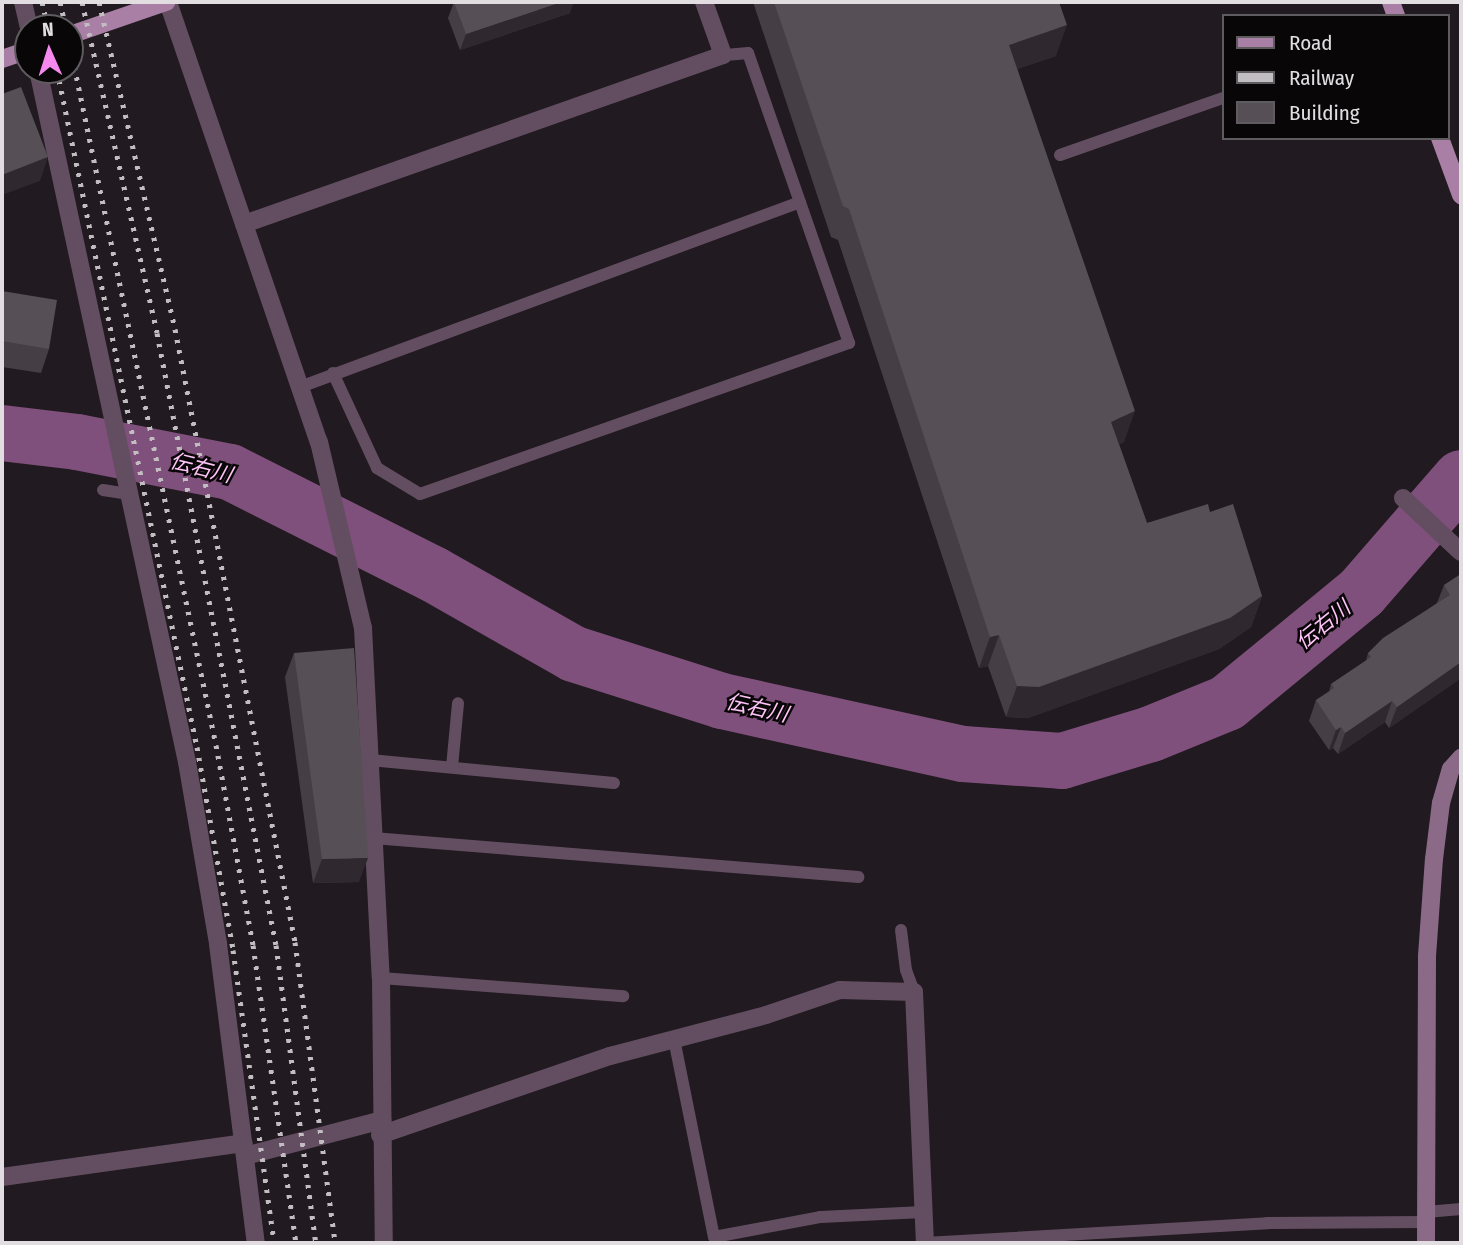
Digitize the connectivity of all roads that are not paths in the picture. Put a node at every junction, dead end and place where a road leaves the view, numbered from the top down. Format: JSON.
{"nodes":[{"id":1,"x":167,"y":2,"type":"edge"},
{"id":2,"x":704,"y":2,"type":"edge"},
{"id":3,"x":84,"y":30,"type":"edge"},
{"id":4,"x":723,"y":55,"type":"junction"},
{"id":5,"x":41,"y":84,"type":"edge"},
{"id":6,"x":1222,"y":97,"type":"edge"},
{"id":7,"x":1441,"y":140,"type":"edge"},
{"id":8,"x":1060,"y":155,"type":"dead end"},
{"id":9,"x":1461,"y":195,"type":"edge"},
{"id":10,"x":800,"y":202,"type":"junction"},
{"id":11,"x":244,"y":224,"type":"junction"},
{"id":12,"x":333,"y":373,"type":"junction"},
{"id":13,"x":300,"y":387,"type":"junction"},
{"id":14,"x":127,"y":488,"type":"junction"},
{"id":15,"x":103,"y":491,"type":"dead end"},
{"id":16,"x":1403,"y":498,"type":"dead end"},
{"id":17,"x":1457,"y":549,"type":"edge"},
{"id":18,"x":458,"y":704,"type":"dead end"},
{"id":19,"x":1461,"y":758,"type":"edge"},
{"id":20,"x":370,"y":760,"type":"junction"},
{"id":21,"x":452,"y":767,"type":"junction"},
{"id":22,"x":614,"y":783,"type":"dead end"},
{"id":23,"x":373,"y":838,"type":"junction"},
{"id":24,"x":858,"y":877,"type":"dead end"},
{"id":25,"x":901,"y":930,"type":"dead end"},
{"id":26,"x":381,"y":978,"type":"junction"},
{"id":27,"x":914,"y":992,"type":"junction"},
{"id":28,"x":623,"y":996,"type":"dead end"},
{"id":29,"x":674,"y":1040,"type":"junction"},
{"id":30,"x":381,"y":1128,"type":"junction"},
{"id":31,"x":244,"y":1149,"type":"junction"},
{"id":32,"x":2,"y":1177,"type":"edge"},
{"id":33,"x":1461,"y":1209,"type":"edge"},
{"id":34,"x":923,"y":1212,"type":"junction"},
{"id":35,"x":1426,"y":1217,"type":"junction"},
{"id":36,"x":256,"y":1243,"type":"edge"},
{"id":37,"x":384,"y":1243,"type":"edge"},
{"id":38,"x":925,"y":1243,"type":"edge"},
{"id":39,"x":1426,"y":1243,"type":"edge"}],
"edges":[{"from":1,"to":3,"type":"main road"},
{"from":1,"to":11,"type":"street"},
{"from":2,"to":4,"type":"street"},
{"from":4,"to":10,"type":"lane"},
{"from":4,"to":11,"type":"street"},
{"from":5,"to":14,"type":"street"},
{"from":6,"to":8,"type":"lane"},
{"from":7,"to":9,"type":"main road"},
{"from":10,"to":12,"type":"lane"},
{"from":10,"to":12,"type":"lane"},
{"from":11,"to":13,"type":"street"},
{"from":12,"to":13,"type":"lane"},
{"from":13,"to":20,"type":"street"},
{"from":14,"to":15,"type":"lane"},
{"from":14,"to":31,"type":"street"},
{"from":16,"to":17,"type":"street"},
{"from":18,"to":21,"type":"lane"},
{"from":19,"to":35,"type":"street"},
{"from":20,"to":21,"type":"lane"},
{"from":20,"to":23,"type":"street"},
{"from":21,"to":22,"type":"lane"},
{"from":23,"to":24,"type":"lane"},
{"from":23,"to":26,"type":"street"},
{"from":25,"to":27,"type":"lane"},
{"from":26,"to":28,"type":"lane"},
{"from":26,"to":30,"type":"street"},
{"from":27,"to":29,"type":"street"},
{"from":27,"to":34,"type":"street"},
{"from":29,"to":30,"type":"street"},
{"from":29,"to":34,"type":"lane"},
{"from":30,"to":31,"type":"street"},
{"from":30,"to":37,"type":"street"},
{"from":31,"to":32,"type":"street"},
{"from":31,"to":36,"type":"street"},
{"from":33,"to":35,"type":"lane"},
{"from":34,"to":38,"type":"street"},
{"from":35,"to":38,"type":"lane"},
{"from":35,"to":39,"type":"street"}]}
